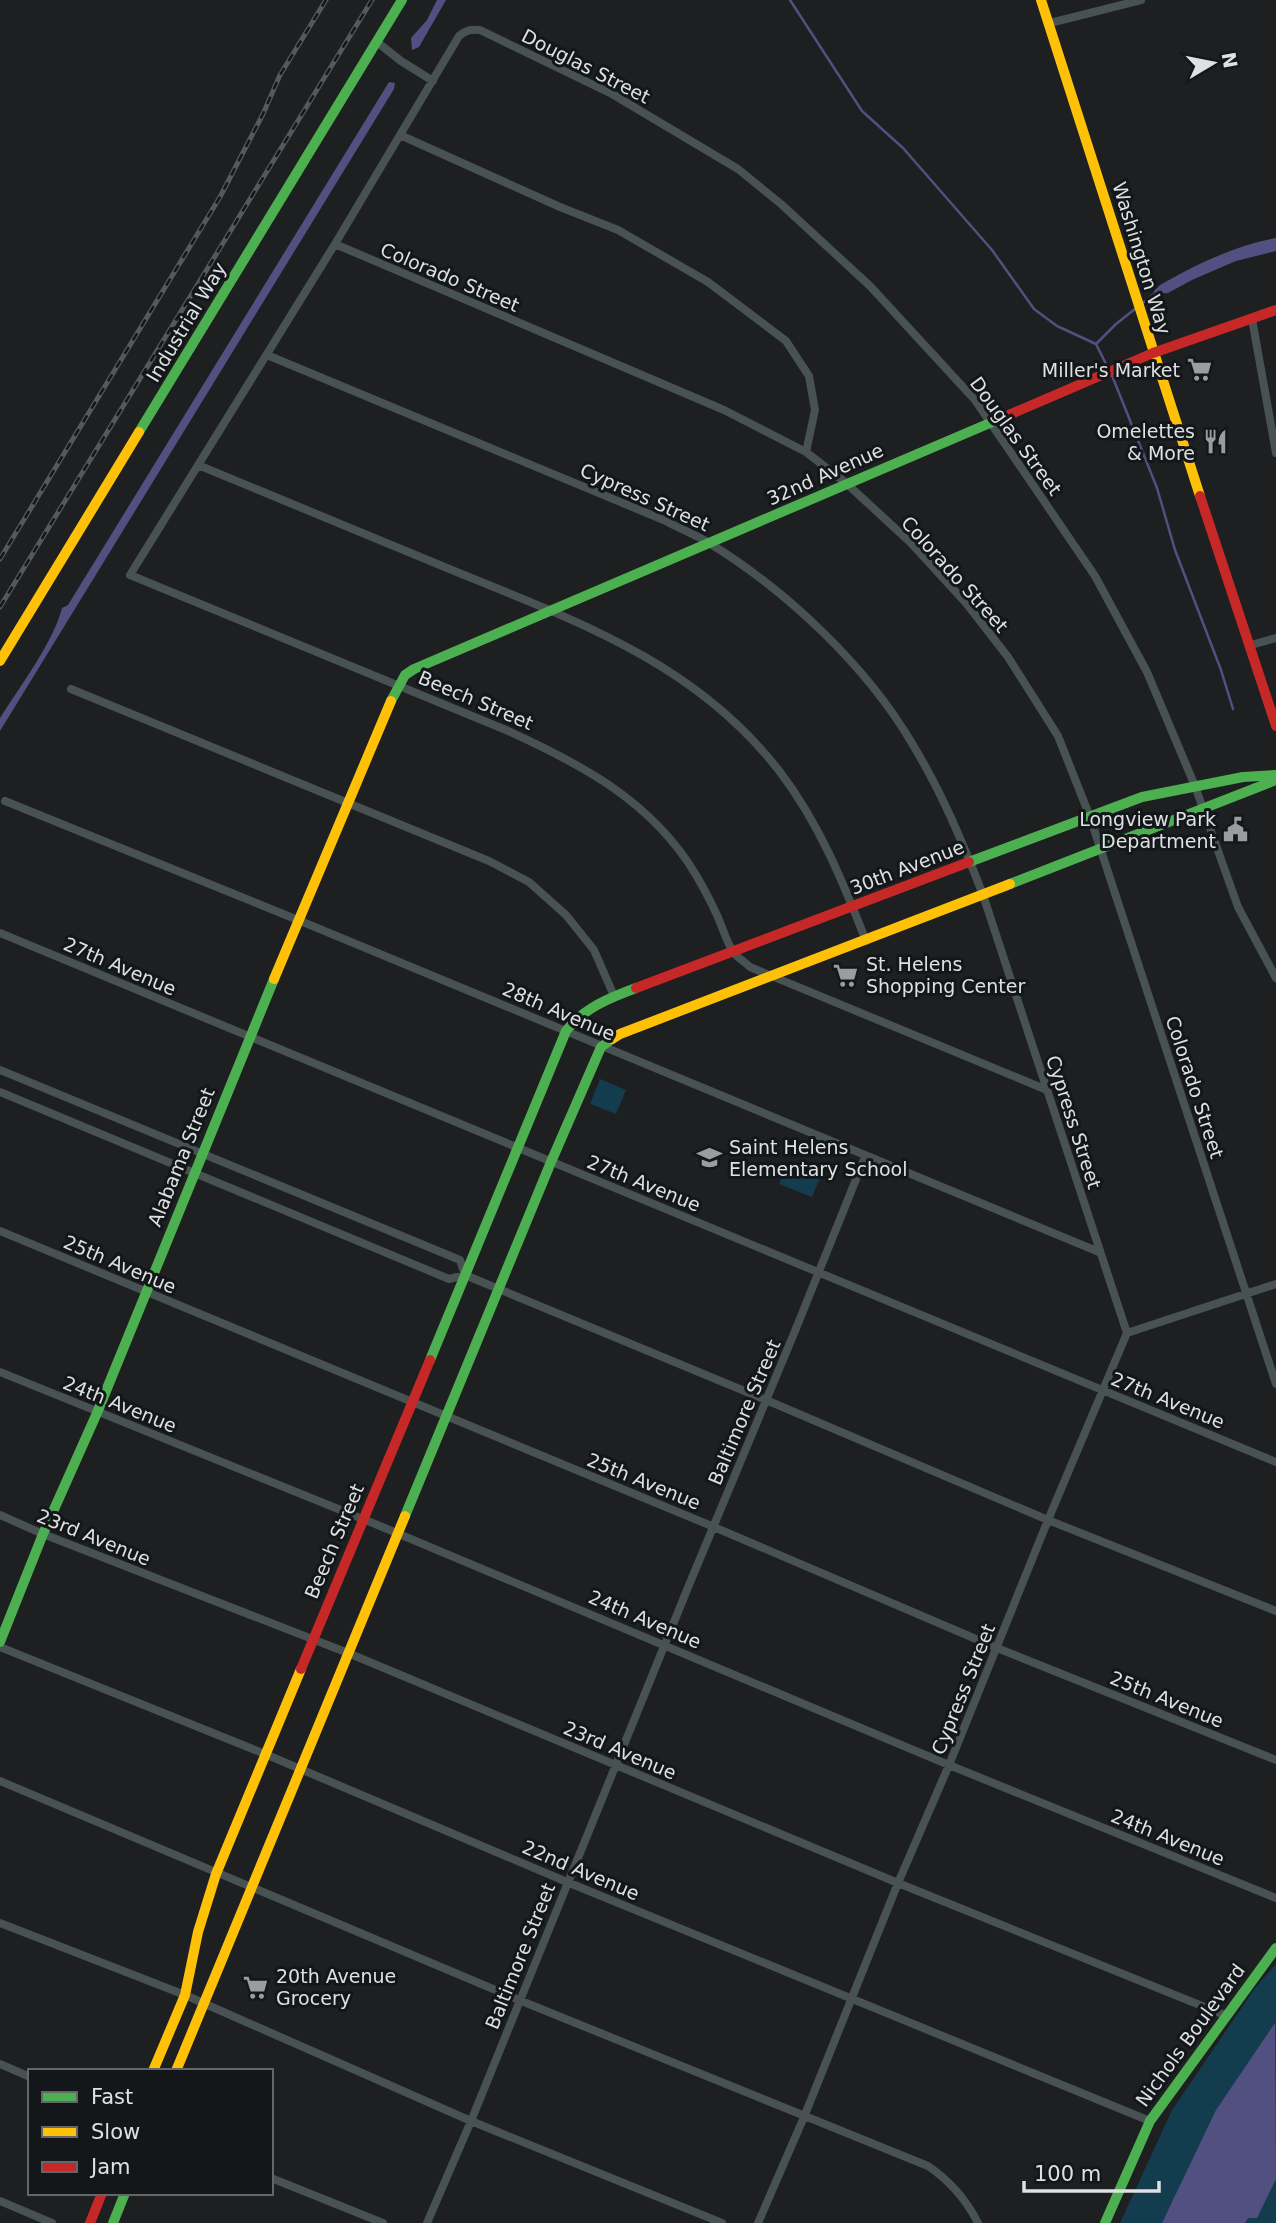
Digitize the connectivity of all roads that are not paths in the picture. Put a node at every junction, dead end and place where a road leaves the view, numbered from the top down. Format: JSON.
{"nodes":[{"id":1,"x":402,"y":0,"type":"edge"},
{"id":2,"x":1041,"y":0,"type":"edge"},
{"id":3,"x":1142,"y":0,"type":"edge"},
{"id":4,"x":1049,"y":23,"type":"junction"},
{"id":5,"x":377,"y":42,"type":"junction"},
{"id":6,"x":433,"y":81,"type":"junction"},
{"id":7,"x":400,"y":135,"type":"junction"},
{"id":8,"x":335,"y":244,"type":"junction"},
{"id":9,"x":1276,"y":310,"type":"edge"},
{"id":10,"x":1252,"y":319,"type":"junction"},
{"id":11,"x":1153,"y":353,"type":"junction"},
{"id":12,"x":267,"y":355,"type":"junction"},
{"id":13,"x":991,"y":421,"type":"junction"},
{"id":14,"x":806,"y":452,"type":"junction"},
{"id":15,"x":1276,"y":453,"type":"edge"},
{"id":16,"x":198,"y":465,"type":"junction"},
{"id":17,"x":846,"y":483,"type":"junction"},
{"id":18,"x":709,"y":543,"type":"junction"},
{"id":19,"x":551,"y":611,"type":"junction"},
{"id":20,"x":1276,"y":638,"type":"edge"},
{"id":21,"x":1251,"y":645,"type":"junction"},
{"id":22,"x":0,"y":661,"type":"edge"},
{"id":23,"x":398,"y":686,"type":"junction"},
{"id":24,"x":71,"y":689,"type":"dead end"},
{"id":25,"x":1276,"y":726,"type":"edge"},
{"id":26,"x":1276,"y":777,"type":"edge"},
{"id":27,"x":1195,"y":786,"type":"junction"},
{"id":28,"x":5,"y":801,"type":"dead end"},
{"id":29,"x":348,"y":802,"type":"junction"},
{"id":30,"x":1202,"y":807,"type":"junction"},
{"id":31,"x":1090,"y":817,"type":"junction"},
{"id":32,"x":1100,"y":850,"type":"junction"},
{"id":33,"x":970,"y":861,"type":"junction"},
{"id":34,"x":983,"y":895,"type":"junction"},
{"id":35,"x":853,"y":907,"type":"junction"},
{"id":36,"x":298,"y":920,"type":"junction"},
{"id":37,"x":0,"y":933,"type":"edge"},
{"id":38,"x":866,"y":941,"type":"junction"},
{"id":39,"x":733,"y":952,"type":"junction"},
{"id":40,"x":773,"y":976,"type":"junction"},
{"id":41,"x":1276,"y":978,"type":"edge"},
{"id":42,"x":614,"y":996,"type":"junction"},
{"id":43,"x":566,"y":1031,"type":"junction"},
{"id":44,"x":250,"y":1037,"type":"junction"},
{"id":45,"x":601,"y":1047,"type":"junction"},
{"id":46,"x":0,"y":1070,"type":"edge"},
{"id":47,"x":1047,"y":1090,"type":"junction"},
{"id":48,"x":0,"y":1092,"type":"edge"},
{"id":49,"x":518,"y":1148,"type":"junction"},
{"id":50,"x":201,"y":1154,"type":"junction"},
{"id":51,"x":865,"y":1157,"type":"junction"},
{"id":52,"x":551,"y":1162,"type":"junction"},
{"id":53,"x":193,"y":1174,"type":"junction"},
{"id":54,"x":0,"y":1231,"type":"edge"},
{"id":55,"x":1099,"y":1252,"type":"junction"},
{"id":56,"x":818,"y":1272,"type":"junction"},
{"id":57,"x":465,"y":1275,"type":"junction"},
{"id":58,"x":1276,"y":1284,"type":"edge"},
{"id":59,"x":498,"y":1289,"type":"junction"},
{"id":60,"x":145,"y":1292,"type":"junction"},
{"id":61,"x":1247,"y":1294,"type":"junction"},
{"id":62,"x":1127,"y":1333,"type":"junction"},
{"id":63,"x":0,"y":1372,"type":"edge"},
{"id":64,"x":1276,"y":1384,"type":"edge"},
{"id":65,"x":1104,"y":1391,"type":"junction"},
{"id":66,"x":766,"y":1400,"type":"junction"},
{"id":67,"x":412,"y":1402,"type":"junction"},
{"id":68,"x":97,"y":1413,"type":"junction"},
{"id":69,"x":446,"y":1416,"type":"junction"},
{"id":70,"x":1276,"y":1462,"type":"edge"},
{"id":71,"x":0,"y":1515,"type":"edge"},
{"id":72,"x":362,"y":1518,"type":"junction"},
{"id":73,"x":1048,"y":1520,"type":"junction"},
{"id":74,"x":714,"y":1527,"type":"junction"},
{"id":75,"x":397,"y":1533,"type":"junction"},
{"id":76,"x":43,"y":1534,"type":"junction"},
{"id":77,"x":1276,"y":1611,"type":"edge"},
{"id":78,"x":313,"y":1639,"type":"junction"},
{"id":79,"x":665,"y":1644,"type":"junction"},
{"id":80,"x":0,"y":1645,"type":"edge"},
{"id":81,"x":997,"y":1648,"type":"junction"},
{"id":82,"x":348,"y":1653,"type":"junction"},
{"id":83,"x":265,"y":1754,"type":"junction"},
{"id":84,"x":1276,"y":1760,"type":"edge"},
{"id":85,"x":616,"y":1765,"type":"junction"},
{"id":86,"x":949,"y":1765,"type":"junction"},
{"id":87,"x":300,"y":1770,"type":"junction"},
{"id":88,"x":0,"y":1781,"type":"edge"},
{"id":89,"x":216,"y":1874,"type":"junction"},
{"id":90,"x":567,"y":1882,"type":"junction"},
{"id":91,"x":898,"y":1883,"type":"junction"},
{"id":92,"x":251,"y":1888,"type":"junction"},
{"id":93,"x":1276,"y":1898,"type":"edge"},
{"id":94,"x":0,"y":1923,"type":"edge"},
{"id":95,"x":1276,"y":1948,"type":"edge"},
{"id":96,"x":185,"y":1995,"type":"junction"},
{"id":97,"x":850,"y":1998,"type":"junction"},
{"id":98,"x":519,"y":2000,"type":"junction"},
{"id":99,"x":204,"y":2003,"type":"junction"},
{"id":100,"x":1227,"y":2016,"type":"junction"},
{"id":101,"x":0,"y":2064,"type":"edge"},
{"id":102,"x":154,"y":2069,"type":"edge"},
{"id":103,"x":177,"y":2069,"type":"edge"},
{"id":104,"x":28,"y":2076,"type":"edge"},
{"id":105,"x":804,"y":2117,"type":"junction"},
{"id":106,"x":471,"y":2121,"type":"junction"},
{"id":107,"x":1150,"y":2121,"type":"junction"},
{"id":108,"x":273,"y":2179,"type":"edge"},
{"id":109,"x":101,"y":2195,"type":"edge"},
{"id":110,"x":124,"y":2195,"type":"edge"},
{"id":111,"x":0,"y":2201,"type":"edge"},
{"id":112,"x":52,"y":2223,"type":"edge"},
{"id":113,"x":90,"y":2223,"type":"edge"},
{"id":114,"x":113,"y":2223,"type":"edge"},
{"id":115,"x":383,"y":2223,"type":"edge"},
{"id":116,"x":427,"y":2223,"type":"edge"},
{"id":117,"x":722,"y":2223,"type":"edge"},
{"id":118,"x":758,"y":2223,"type":"edge"},
{"id":119,"x":978,"y":2223,"type":"edge"},
{"id":120,"x":1105,"y":2223,"type":"edge"}],
"edges":[{"from":1,"to":5,"type":"street","name":"Industrial Way"},
{"from":2,"to":4,"type":"street","name":"Washington Way"},
{"from":3,"to":4,"type":"street"},
{"from":4,"to":11,"type":"street","name":"Washington Way"},
{"from":5,"to":6,"type":"street"},
{"from":5,"to":22,"type":"street","name":"Industrial Way"},
{"from":6,"to":7,"type":"street"},
{"from":6,"to":13,"type":"street","name":"Douglas Street"},
{"from":7,"to":8,"type":"street"},
{"from":7,"to":14,"type":"street"},
{"from":8,"to":12,"type":"street"},
{"from":8,"to":14,"type":"street","name":"Colorado Street"},
{"from":9,"to":10,"type":"street","name":"32nd Avenue"},
{"from":10,"to":11,"type":"street","name":"32nd Avenue"},
{"from":10,"to":15,"type":"street"},
{"from":11,"to":13,"type":"street","name":"32nd Avenue"},
{"from":11,"to":21,"type":"street","name":"Washington Way"},
{"from":12,"to":16,"type":"street"},
{"from":12,"to":18,"type":"street","name":"Cypress Street"},
{"from":13,"to":17,"type":"street","name":"32nd Avenue"},
{"from":13,"to":27,"type":"street","name":"Douglas Street"},
{"from":14,"to":17,"type":"street","name":"Colorado Street"},
{"from":16,"to":19,"type":"street"},
{"from":16,"to":23,"type":"street","name":"Beech Street"},
{"from":17,"to":18,"type":"street","name":"32nd Avenue"},
{"from":17,"to":31,"type":"street","name":"Colorado Street"},
{"from":18,"to":19,"type":"street","name":"32nd Avenue"},
{"from":18,"to":33,"type":"street","name":"Cypress Street"},
{"from":19,"to":23,"type":"street","name":"32nd Avenue"},
{"from":19,"to":35,"type":"street"},
{"from":20,"to":21,"type":"street"},
{"from":21,"to":25,"type":"street","name":"Washington Way"},
{"from":23,"to":29,"type":"street","name":"Alabama Street"},
{"from":23,"to":39,"type":"street","name":"Beech Street"},
{"from":24,"to":29,"type":"street"},
{"from":26,"to":27,"type":"street","name":"30th Avenue"},
{"from":26,"to":30,"type":"street","name":"30th Avenue"},
{"from":27,"to":30,"type":"street","name":"Douglas Street"},
{"from":27,"to":31,"type":"street","name":"30th Avenue"},
{"from":28,"to":36,"type":"street","name":"28th Avenue"},
{"from":29,"to":36,"type":"street","name":"Alabama Street"},
{"from":29,"to":42,"type":"street"},
{"from":30,"to":32,"type":"street","name":"30th Avenue"},
{"from":30,"to":41,"type":"street","name":"Douglas Street"},
{"from":31,"to":32,"type":"street","name":"Colorado Street"},
{"from":31,"to":33,"type":"street","name":"30th Avenue"},
{"from":32,"to":34,"type":"street","name":"30th Avenue"},
{"from":32,"to":61,"type":"street","name":"Colorado Street"},
{"from":33,"to":34,"type":"street","name":"Cypress Street"},
{"from":33,"to":35,"type":"street","name":"30th Avenue"},
{"from":34,"to":38,"type":"street","name":"30th Avenue"},
{"from":34,"to":47,"type":"street","name":"Cypress Street"},
{"from":35,"to":38,"type":"street"},
{"from":35,"to":39,"type":"street","name":"30th Avenue"},
{"from":36,"to":43,"type":"street","name":"28th Avenue"},
{"from":36,"to":44,"type":"street","name":"Alabama Street"},
{"from":37,"to":44,"type":"street","name":"27th Avenue"},
{"from":38,"to":40,"type":"street","name":"30th Avenue"},
{"from":39,"to":40,"type":"street"},
{"from":39,"to":42,"type":"street","name":"30th Avenue"},
{"from":40,"to":45,"type":"street","name":"30th Avenue"},
{"from":40,"to":47,"type":"street"},
{"from":42,"to":43,"type":"street","name":"30th Avenue"},
{"from":43,"to":45,"type":"street","name":"28th Avenue"},
{"from":43,"to":49,"type":"street","name":"Beech Street"},
{"from":44,"to":49,"type":"street","name":"27th Avenue"},
{"from":44,"to":50,"type":"street","name":"Alabama Street"},
{"from":45,"to":51,"type":"street","name":"28th Avenue"},
{"from":45,"to":52,"type":"street"},
{"from":46,"to":50,"type":"street"},
{"from":47,"to":55,"type":"street","name":"Cypress Street"},
{"from":48,"to":53,"type":"street"},
{"from":49,"to":52,"type":"street","name":"27th Avenue"},
{"from":49,"to":57,"type":"street","name":"Beech Street"},
{"from":50,"to":53,"type":"street","name":"Alabama Street"},
{"from":50,"to":57,"type":"street"},
{"from":51,"to":55,"type":"street","name":"28th Avenue"},
{"from":51,"to":56,"type":"street","name":"Baltimore Street"},
{"from":52,"to":56,"type":"street","name":"27th Avenue"},
{"from":52,"to":59,"type":"street"},
{"from":53,"to":57,"type":"street"},
{"from":53,"to":60,"type":"street","name":"Alabama Street"},
{"from":54,"to":60,"type":"street","name":"25th Avenue"},
{"from":55,"to":62,"type":"street","name":"Cypress Street"},
{"from":56,"to":65,"type":"street","name":"27th Avenue"},
{"from":56,"to":66,"type":"street","name":"Baltimore Street"},
{"from":57,"to":59,"type":"street"},
{"from":57,"to":67,"type":"street","name":"Beech Street"},
{"from":58,"to":61,"type":"street"},
{"from":59,"to":66,"type":"street"},
{"from":59,"to":69,"type":"street"},
{"from":60,"to":67,"type":"street","name":"25th Avenue"},
{"from":60,"to":68,"type":"street","name":"Alabama Street"},
{"from":61,"to":62,"type":"street"},
{"from":61,"to":64,"type":"street","name":"Colorado Street"},
{"from":62,"to":65,"type":"street","name":"Cypress Street"},
{"from":63,"to":68,"type":"street","name":"24th Avenue"},
{"from":65,"to":70,"type":"street","name":"27th Avenue"},
{"from":65,"to":73,"type":"street","name":"Cypress Street"},
{"from":66,"to":73,"type":"street"},
{"from":66,"to":74,"type":"street","name":"Baltimore Street"},
{"from":67,"to":69,"type":"street","name":"25th Avenue"},
{"from":67,"to":72,"type":"street","name":"Beech Street"},
{"from":68,"to":72,"type":"street","name":"24th Avenue"},
{"from":68,"to":76,"type":"street","name":"Alabama Street"},
{"from":69,"to":74,"type":"street","name":"25th Avenue"},
{"from":69,"to":75,"type":"street"},
{"from":71,"to":76,"type":"street","name":"23rd Avenue"},
{"from":72,"to":75,"type":"street","name":"24th Avenue"},
{"from":72,"to":78,"type":"street","name":"Beech Street"},
{"from":73,"to":77,"type":"street"},
{"from":73,"to":81,"type":"street","name":"Cypress Street"},
{"from":74,"to":79,"type":"street","name":"Baltimore Street"},
{"from":74,"to":81,"type":"street","name":"25th Avenue"},
{"from":75,"to":79,"type":"street","name":"24th Avenue"},
{"from":75,"to":82,"type":"street"},
{"from":76,"to":78,"type":"street","name":"23rd Avenue"},
{"from":76,"to":80,"type":"street","name":"Alabama Street"},
{"from":78,"to":82,"type":"street","name":"23rd Avenue"},
{"from":78,"to":83,"type":"street","name":"Beech Street"},
{"from":79,"to":85,"type":"street","name":"Baltimore Street"},
{"from":79,"to":86,"type":"street","name":"24th Avenue"},
{"from":80,"to":83,"type":"street","name":"22nd Avenue"},
{"from":81,"to":84,"type":"street","name":"25th Avenue"},
{"from":81,"to":86,"type":"street","name":"Cypress Street"},
{"from":82,"to":85,"type":"street","name":"23rd Avenue"},
{"from":82,"to":87,"type":"street"},
{"from":83,"to":87,"type":"street","name":"22nd Avenue"},
{"from":83,"to":89,"type":"street","name":"Beech Street"},
{"from":85,"to":90,"type":"street","name":"Baltimore Street"},
{"from":85,"to":91,"type":"street","name":"23rd Avenue"},
{"from":86,"to":91,"type":"street","name":"Cypress Street"},
{"from":86,"to":93,"type":"street","name":"24th Avenue"},
{"from":87,"to":90,"type":"street","name":"22nd Avenue"},
{"from":87,"to":92,"type":"street"},
{"from":88,"to":89,"type":"street"},
{"from":89,"to":92,"type":"street"},
{"from":89,"to":96,"type":"street","name":"Beech Street"},
{"from":90,"to":97,"type":"street","name":"22nd Avenue"},
{"from":90,"to":98,"type":"street","name":"Baltimore Street"},
{"from":91,"to":97,"type":"street","name":"Cypress Street"},
{"from":91,"to":100,"type":"street","name":"23rd Avenue"},
{"from":92,"to":98,"type":"street"},
{"from":92,"to":99,"type":"street"},
{"from":94,"to":96,"type":"street"},
{"from":95,"to":100,"type":"street","name":"Nichols Boulevard"},
{"from":96,"to":99,"type":"street"},
{"from":96,"to":102,"type":"street","name":"Beech Street"},
{"from":97,"to":105,"type":"street","name":"Cypress Street"},
{"from":97,"to":107,"type":"street","name":"22nd Avenue"},
{"from":98,"to":105,"type":"street"},
{"from":98,"to":106,"type":"street","name":"Baltimore Street"},
{"from":99,"to":103,"type":"street"},
{"from":99,"to":106,"type":"street"},
{"from":100,"to":107,"type":"street","name":"Nichols Boulevard"},
{"from":101,"to":104,"type":"street"},
{"from":105,"to":118,"type":"street","name":"Cypress Street"},
{"from":105,"to":119,"type":"street"},
{"from":106,"to":116,"type":"street","name":"Baltimore Street"},
{"from":106,"to":117,"type":"street"},
{"from":107,"to":120,"type":"street","name":"Nichols Boulevard"},
{"from":108,"to":115,"type":"street"},
{"from":109,"to":113,"type":"street"},
{"from":110,"to":114,"type":"street"},
{"from":111,"to":112,"type":"street"}]}
